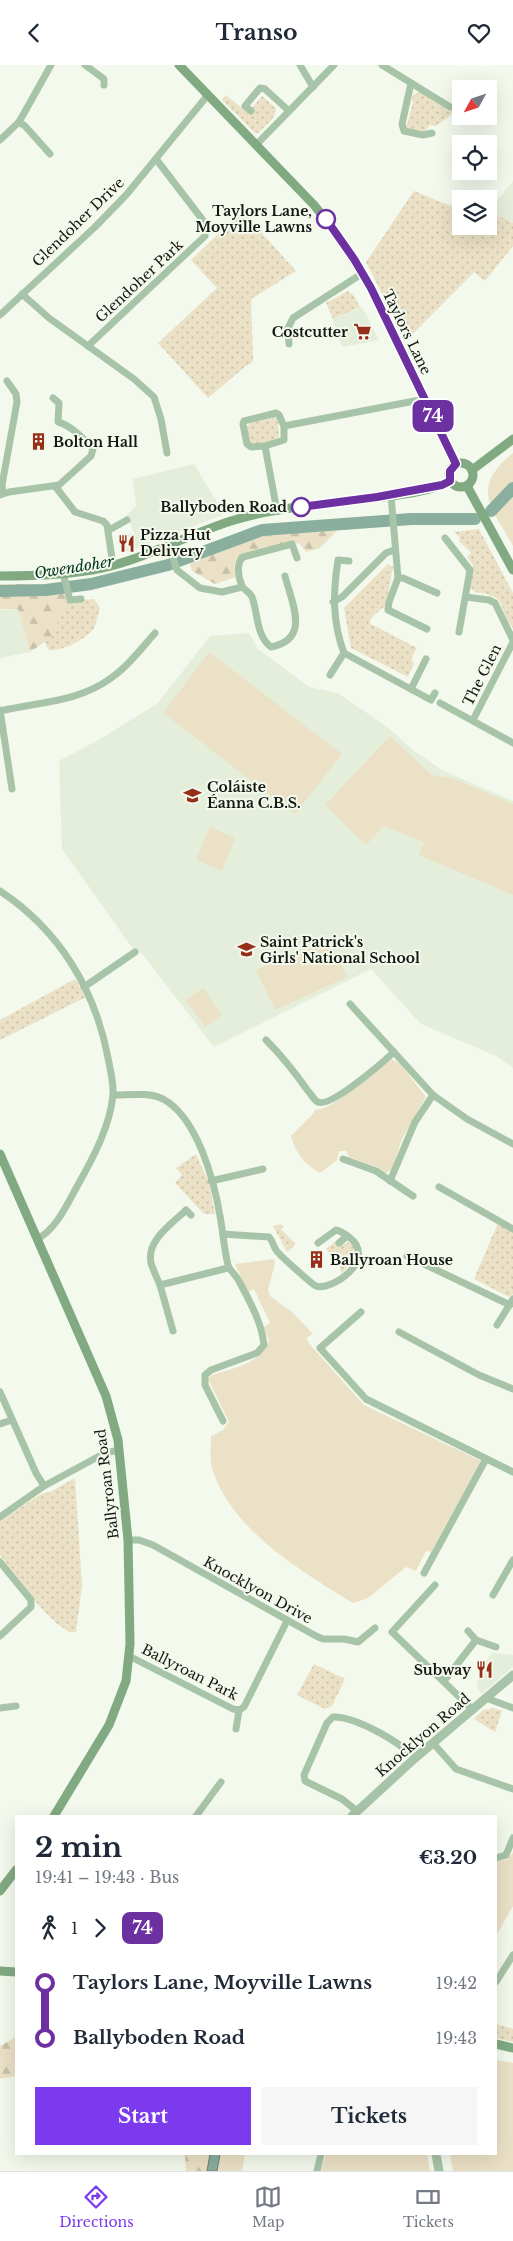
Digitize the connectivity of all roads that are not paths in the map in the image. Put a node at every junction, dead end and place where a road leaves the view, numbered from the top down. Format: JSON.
{"nodes":[{"id":1,"x":52,"y":65,"type":"edge"},
{"id":2,"x":85,"y":65,"type":"edge"},
{"id":3,"x":179,"y":65,"type":"edge"},
{"id":4,"x":300,"y":65,"type":"edge"},
{"id":5,"x":334,"y":65,"type":"edge"},
{"id":6,"x":382,"y":65,"type":"edge"},
{"id":7,"x":410,"y":83,"type":"junction"},
{"id":8,"x":104,"y":85,"type":"dead end"},
{"id":9,"x":313,"y":87,"type":"junction"},
{"id":10,"x":207,"y":96,"type":"junction"},
{"id":11,"x":450,"y":107,"type":"dead end"},
{"id":12,"x":251,"y":111,"type":"dead end"},
{"id":13,"x":289,"y":111,"type":"junction"},
{"id":14,"x":19,"y":122,"type":"junction"},
{"id":15,"x":432,"y":133,"type":"dead end"},
{"id":16,"x":0,"y":139,"type":"edge"},
{"id":17,"x":256,"y":145,"type":"junction"},
{"id":18,"x":50,"y":154,"type":"dead end"},
{"id":19,"x":156,"y":159,"type":"junction"},
{"id":20,"x":362,"y":273,"type":"junction"},
{"id":21,"x":22,"y":294,"type":"junction"},
{"id":22,"x":0,"y":315,"type":"edge"},
{"id":23,"x":289,"y":344,"type":"dead end"},
{"id":24,"x":88,"y":347,"type":"junction"},
{"id":25,"x":6,"y":381,"type":"dead end"},
{"id":26,"x":53,"y":398,"type":"dead end"},
{"id":27,"x":425,"y":399,"type":"junction"},
{"id":28,"x":284,"y":427,"type":"junction"},
{"id":29,"x":513,"y":439,"type":"edge"},
{"id":30,"x":266,"y":446,"type":"junction"},
{"id":31,"x":167,"y":453,"type":"dead end"},
{"id":32,"x":456,"y":464,"type":"junction"},
{"id":33,"x":472,"y":470,"type":"junction"},
{"id":34,"x":450,"y":481,"type":"junction"},
{"id":35,"x":467,"y":486,"type":"junction"},
{"id":36,"x":55,"y":487,"type":"junction"},
{"id":37,"x":1,"y":494,"type":"edge"},
{"id":38,"x":391,"y":495,"type":"junction"},
{"id":39,"x":277,"y":511,"type":"junction"},
{"id":40,"x":127,"y":520,"type":"dead end"},
{"id":41,"x":109,"y":530,"type":"junction"},
{"id":42,"x":446,"y":538,"type":"dead end"},
{"id":43,"x":169,"y":545,"type":"junction"},
{"id":44,"x":394,"y":550,"type":"junction"},
{"id":45,"x":298,"y":558,"type":"dead end"},
{"id":46,"x":349,"y":561,"type":"dead end"},
{"id":47,"x":113,"y":565,"type":"junction"},
{"id":48,"x":513,"y":570,"type":"edge"},
{"id":49,"x":0,"y":575,"type":"edge"},
{"id":50,"x":285,"y":576,"type":"dead end"},
{"id":51,"x":63,"y":577,"type":"junction"},
{"id":52,"x":398,"y":578,"type":"junction"},
{"id":53,"x":242,"y":587,"type":"junction"},
{"id":54,"x":437,"y":593,"type":"dead end"},
{"id":55,"x":466,"y":597,"type":"junction"},
{"id":56,"x":81,"y":599,"type":"dead end"},
{"id":57,"x":333,"y":602,"type":"junction"},
{"id":58,"x":427,"y":629,"type":"dead end"},
{"id":59,"x":459,"y":632,"type":"dead end"},
{"id":60,"x":155,"y":633,"type":"dead end"},
{"id":61,"x":513,"y":641,"type":"edge"},
{"id":62,"x":344,"y":653,"type":"junction"},
{"id":63,"x":426,"y":659,"type":"dead end"},
{"id":64,"x":330,"y":675,"type":"dead end"},
{"id":65,"x":411,"y":689,"type":"junction"},
{"id":66,"x":435,"y":693,"type":"dead end"},
{"id":67,"x":440,"y":703,"type":"dead end"},
{"id":68,"x":0,"y":710,"type":"edge"},
{"id":69,"x":473,"y":720,"type":"junction"},
{"id":70,"x":513,"y":743,"type":"edge"},
{"id":71,"x":12,"y":789,"type":"dead end"},
{"id":72,"x":0,"y":891,"type":"edge"},
{"id":73,"x":135,"y":952,"type":"dead end"},
{"id":74,"x":84,"y":987,"type":"junction"},
{"id":75,"x":350,"y":1004,"type":"dead end"},
{"id":76,"x":266,"y":1040,"type":"dead end"},
{"id":77,"x":394,"y":1052,"type":"junction"},
{"id":78,"x":113,"y":1095,"type":"junction"},
{"id":79,"x":433,"y":1095,"type":"junction"},
{"id":80,"x":513,"y":1144,"type":"edge"},
{"id":81,"x":0,"y":1154,"type":"edge"},
{"id":82,"x":343,"y":1159,"type":"dead end"},
{"id":83,"x":263,"y":1169,"type":"dead end"},
{"id":84,"x":211,"y":1181,"type":"junction"},
{"id":85,"x":390,"y":1181,"type":"junction"},
{"id":86,"x":439,"y":1187,"type":"dead end"},
{"id":87,"x":413,"y":1196,"type":"dead end"},
{"id":88,"x":191,"y":1215,"type":"dead end"},
{"id":89,"x":513,"y":1229,"type":"edge"},
{"id":90,"x":222,"y":1234,"type":"junction"},
{"id":91,"x":347,"y":1236,"type":"junction"},
{"id":92,"x":36,"y":1239,"type":"junction"},
{"id":93,"x":318,"y":1243,"type":"dead end"},
{"id":94,"x":339,"y":1243,"type":"dead end"},
{"id":95,"x":407,"y":1255,"type":"dead end"},
{"id":96,"x":228,"y":1268,"type":"junction"},
{"id":97,"x":160,"y":1285,"type":"junction"},
{"id":98,"x":511,"y":1302,"type":"edge"},
{"id":99,"x":361,"y":1312,"type":"dead end"},
{"id":100,"x":498,"y":1325,"type":"dead end"},
{"id":101,"x":173,"y":1331,"type":"dead end"},
{"id":102,"x":399,"y":1332,"type":"dead end"},
{"id":103,"x":513,"y":1389,"type":"edge"},
{"id":104,"x":0,"y":1392,"type":"edge"},
{"id":105,"x":12,"y":1420,"type":"junction"},
{"id":106,"x":223,"y":1421,"type":"dead end"},
{"id":107,"x":0,"y":1424,"type":"edge"},
{"id":108,"x":119,"y":1450,"type":"junction"},
{"id":109,"x":486,"y":1459,"type":"junction"},
{"id":110,"x":513,"y":1472,"type":"edge"},
{"id":111,"x":44,"y":1486,"type":"junction"},
{"id":112,"x":0,"y":1517,"type":"edge"},
{"id":113,"x":128,"y":1540,"type":"junction"},
{"id":114,"x":513,"y":1560,"type":"edge"},
{"id":115,"x":0,"y":1562,"type":"edge"},
{"id":116,"x":424,"y":1573,"type":"dead end"},
{"id":117,"x":435,"y":1585,"type":"dead end"},
{"id":118,"x":493,"y":1595,"type":"dead end"},
{"id":119,"x":287,"y":1621,"type":"junction"},
{"id":120,"x":375,"y":1628,"type":"dead end"},
{"id":121,"x":468,"y":1631,"type":"dead end"},
{"id":122,"x":0,"y":1636,"type":"edge"},
{"id":123,"x":476,"y":1640,"type":"junction"},
{"id":124,"x":496,"y":1647,"type":"dead end"},
{"id":125,"x":129,"y":1656,"type":"junction"},
{"id":126,"x":513,"y":1675,"type":"edge"},
{"id":127,"x":444,"y":1681,"type":"junction"},
{"id":128,"x":486,"y":1699,"type":"junction"},
{"id":129,"x":16,"y":1706,"type":"dead end"},
{"id":130,"x":0,"y":1708,"type":"edge"},
{"id":131,"x":513,"y":1708,"type":"edge"},
{"id":132,"x":239,"y":1710,"type":"junction"},
{"id":133,"x":473,"y":1710,"type":"junction"},
{"id":134,"x":236,"y":1729,"type":"dead end"},
{"id":135,"x":433,"y":1743,"type":"junction"},
{"id":136,"x":406,"y":1750,"type":"dead end"},
{"id":137,"x":221,"y":1782,"type":"dead end"},
{"id":138,"x":513,"y":1789,"type":"edge"},
{"id":139,"x":355,"y":1813,"type":"edge"},
{"id":140,"x":55,"y":1815,"type":"edge"},
{"id":141,"x":197,"y":1815,"type":"edge"},
{"id":142,"x":513,"y":1838,"type":"edge"},
{"id":143,"x":497,"y":1858,"type":"edge"},
{"id":144,"x":15,"y":1871,"type":"edge"},
{"id":145,"x":0,"y":1891,"type":"edge"},
{"id":146,"x":513,"y":1955,"type":"edge"},
{"id":147,"x":0,"y":1971,"type":"edge"},
{"id":148,"x":15,"y":1972,"type":"edge"},
{"id":149,"x":497,"y":1980,"type":"edge"},
{"id":150,"x":321,"y":2155,"type":"edge"},
{"id":151,"x":436,"y":2155,"type":"edge"},
{"id":152,"x":317,"y":2171,"type":"edge"},
{"id":153,"x":439,"y":2171,"type":"edge"}],
"edges":[{"from":1,"to":14,"type":"street"},
{"from":2,"to":8,"type":"street"},
{"from":3,"to":10,"type":"main road","name":"Taylors Lane"},
{"from":4,"to":9,"type":"street"},
{"from":5,"to":9,"type":"street"},
{"from":6,"to":7,"type":"street"},
{"from":7,"to":11,"type":"street"},
{"from":7,"to":15,"type":"street"},
{"from":9,"to":13,"type":"street"},
{"from":10,"to":17,"type":"main road","name":"Taylors Lane"},
{"from":10,"to":19,"type":"street","name":"Glendoher Drive"},
{"from":12,"to":13,"type":"street"},
{"from":13,"to":17,"type":"street"},
{"from":14,"to":16,"type":"street"},
{"from":14,"to":18,"type":"street"},
{"from":17,"to":20,"type":"main road","name":"Taylors Lane"},
{"from":19,"to":21,"type":"street","name":"Glendoher Drive"},
{"from":19,"to":24,"type":"street","name":"Glendoher Park"},
{"from":20,"to":23,"type":"street"},
{"from":20,"to":27,"type":"main road","name":"Taylors Lane"},
{"from":21,"to":22,"type":"street","name":"Glendoher Drive"},
{"from":21,"to":24,"type":"street"},
{"from":24,"to":31,"type":"street"},
{"from":25,"to":37,"type":"street"},
{"from":26,"to":36,"type":"street"},
{"from":27,"to":28,"type":"street"},
{"from":27,"to":32,"type":"main road","name":"Taylors Lane"},
{"from":28,"to":30,"type":"street"},
{"from":28,"to":30,"type":"street"},
{"from":29,"to":33,"type":"main road"},
{"from":30,"to":39,"type":"street"},
{"from":32,"to":33,"type":"main road"},
{"from":32,"to":34,"type":"main road"},
{"from":33,"to":35,"type":"main road"},
{"from":34,"to":35,"type":"main road"},
{"from":34,"to":38,"type":"main road"},
{"from":35,"to":48,"type":"main road"},
{"from":36,"to":37,"type":"street"},
{"from":36,"to":41,"type":"street"},
{"from":38,"to":39,"type":"main road"},
{"from":38,"to":44,"type":"street"},
{"from":39,"to":43,"type":"main road"},
{"from":40,"to":41,"type":"street"},
{"from":41,"to":47,"type":"street"},
{"from":42,"to":55,"type":"street"},
{"from":43,"to":47,"type":"main road"},
{"from":43,"to":53,"type":"street"},
{"from":44,"to":52,"type":"street"},
{"from":44,"to":57,"type":"street"},
{"from":45,"to":53,"type":"street"},
{"from":46,"to":57,"type":"street"},
{"from":47,"to":51,"type":"main road"},
{"from":49,"to":51,"type":"main road"},
{"from":50,"to":53,"type":"street"},
{"from":51,"to":56,"type":"street"},
{"from":52,"to":54,"type":"street"},
{"from":52,"to":58,"type":"street"},
{"from":55,"to":59,"type":"street"},
{"from":55,"to":61,"type":"street"},
{"from":57,"to":62,"type":"street"},
{"from":60,"to":68,"type":"street"},
{"from":61,"to":69,"type":"street","name":"The Glen"},
{"from":62,"to":64,"type":"street"},
{"from":62,"to":65,"type":"street"},
{"from":63,"to":65,"type":"street"},
{"from":65,"to":66,"type":"street"},
{"from":67,"to":69,"type":"street","name":"The Glen"},
{"from":68,"to":71,"type":"street"},
{"from":69,"to":70,"type":"street","name":"The Glen"},
{"from":72,"to":74,"type":"street"},
{"from":73,"to":74,"type":"street"},
{"from":74,"to":78,"type":"street"},
{"from":75,"to":77,"type":"street"},
{"from":76,"to":77,"type":"street"},
{"from":77,"to":79,"type":"street"},
{"from":78,"to":84,"type":"street"},
{"from":78,"to":92,"type":"street"},
{"from":79,"to":80,"type":"street"},
{"from":79,"to":85,"type":"street"},
{"from":81,"to":92,"type":"main road","name":"Ballyroan Road"},
{"from":82,"to":85,"type":"street"},
{"from":83,"to":84,"type":"street"},
{"from":84,"to":90,"type":"street"},
{"from":85,"to":87,"type":"street"},
{"from":86,"to":89,"type":"street"},
{"from":88,"to":97,"type":"street"},
{"from":90,"to":91,"type":"street"},
{"from":90,"to":96,"type":"street"},
{"from":91,"to":93,"type":"street"},
{"from":91,"to":94,"type":"street"},
{"from":92,"to":108,"type":"main road","name":"Ballyroan Road"},
{"from":95,"to":98,"type":"street"},
{"from":96,"to":97,"type":"street"},
{"from":96,"to":106,"type":"street"},
{"from":97,"to":101,"type":"street"},
{"from":98,"to":100,"type":"street"},
{"from":99,"to":109,"type":"street"},
{"from":102,"to":103,"type":"street"},
{"from":104,"to":105,"type":"street"},
{"from":105,"to":107,"type":"street"},
{"from":105,"to":111,"type":"street"},
{"from":108,"to":111,"type":"street"},
{"from":108,"to":113,"type":"main road","name":"Ballyroan Road"},
{"from":109,"to":110,"type":"street"},
{"from":109,"to":116,"type":"street"},
{"from":111,"to":112,"type":"street"},
{"from":113,"to":119,"type":"street","name":"Knocklyon Drive"},
{"from":113,"to":125,"type":"main road","name":"Ballyroan Road"},
{"from":114,"to":118,"type":"street"},
{"from":115,"to":122,"type":"street"},
{"from":117,"to":127,"type":"street"},
{"from":119,"to":120,"type":"street","name":"Knocklyon Drive"},
{"from":119,"to":132,"type":"street","name":"Ballyroan Park"},
{"from":121,"to":123,"type":"street"},
{"from":123,"to":124,"type":"street"},
{"from":123,"to":127,"type":"street"},
{"from":125,"to":132,"type":"street","name":"Ballyroan Park"},
{"from":125,"to":140,"type":"main road","name":"Ballyroan Road"},
{"from":126,"to":128,"type":"street","name":"Knocklyon Road"},
{"from":127,"to":133,"type":"street"},
{"from":128,"to":131,"type":"street"},
{"from":128,"to":133,"type":"street","name":"Knocklyon Road"},
{"from":129,"to":130,"type":"street"},
{"from":132,"to":134,"type":"street","name":"Ballyroan Park"},
{"from":133,"to":135,"type":"street","name":"Knocklyon Road"},
{"from":135,"to":138,"type":"street"},
{"from":135,"to":139,"type":"street","name":"Knocklyon Road"},
{"from":136,"to":139,"type":"street"},
{"from":137,"to":141,"type":"street"},
{"from":142,"to":143,"type":"street"},
{"from":144,"to":145,"type":"main road"},
{"from":146,"to":149,"type":"street"},
{"from":147,"to":148,"type":"main road"},
{"from":150,"to":152,"type":"street"},
{"from":151,"to":153,"type":"street"}]}
